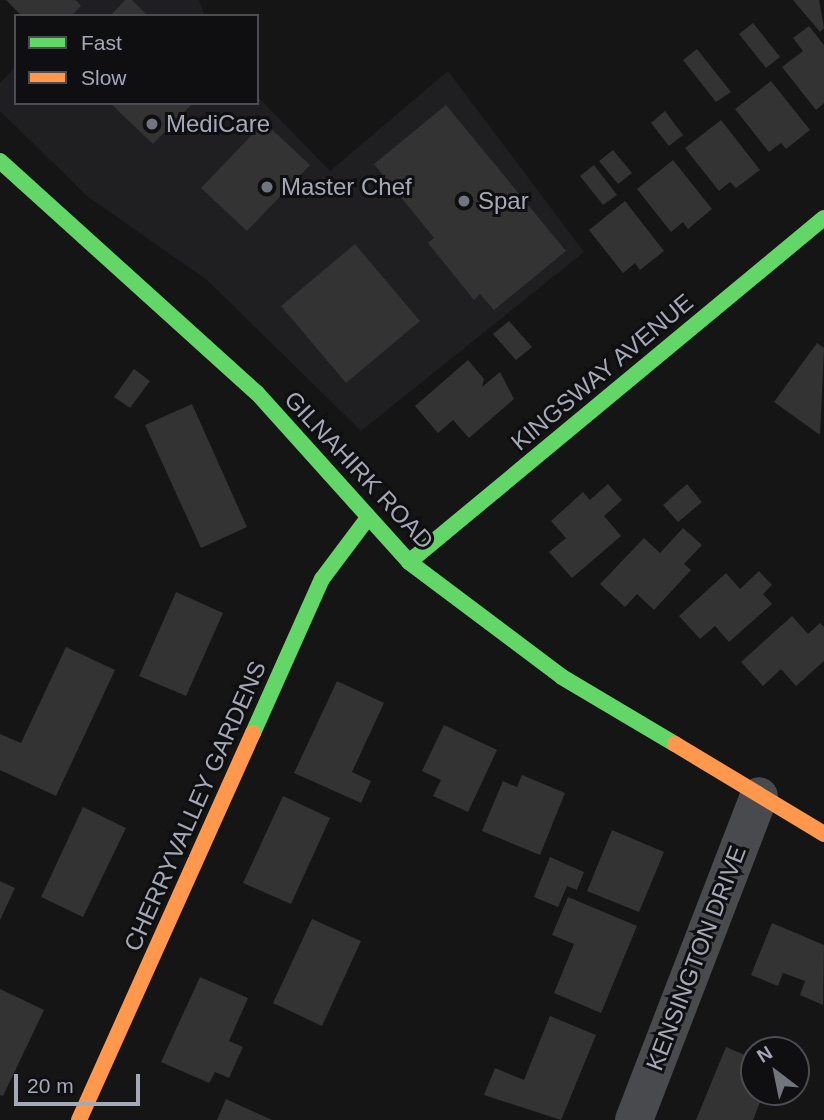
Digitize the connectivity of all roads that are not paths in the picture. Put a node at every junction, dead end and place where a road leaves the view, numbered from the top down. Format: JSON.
{"nodes":[{"id":1,"x":0,"y":161,"type":"edge"},
{"id":2,"x":824,"y":218,"type":"edge"},
{"id":3,"x":367,"y":519,"type":"junction"},
{"id":4,"x":409,"y":562,"type":"junction"},
{"id":5,"x":760,"y":796,"type":"junction"},
{"id":6,"x":824,"y":834,"type":"edge"},
{"id":7,"x":79,"y":1120,"type":"edge"},
{"id":8,"x":634,"y":1120,"type":"edge"}],
"edges":[{"from":1,"to":3,"type":"street","name":"GILNAHIRK ROAD"},
{"from":2,"to":4,"type":"street","name":"KINGSWAY AVENUE"},
{"from":3,"to":4,"type":"street","name":"GILNAHIRK ROAD"},
{"from":3,"to":7,"type":"street","name":"CHERRYVALLEY GARDENS"},
{"from":4,"to":5,"type":"street","name":"GILNAHIRK ROAD"},
{"from":5,"to":6,"type":"street","name":"GILNAHIRK ROAD"},
{"from":5,"to":8,"type":"street","name":"KENSINGTON DRIVE"}]}
